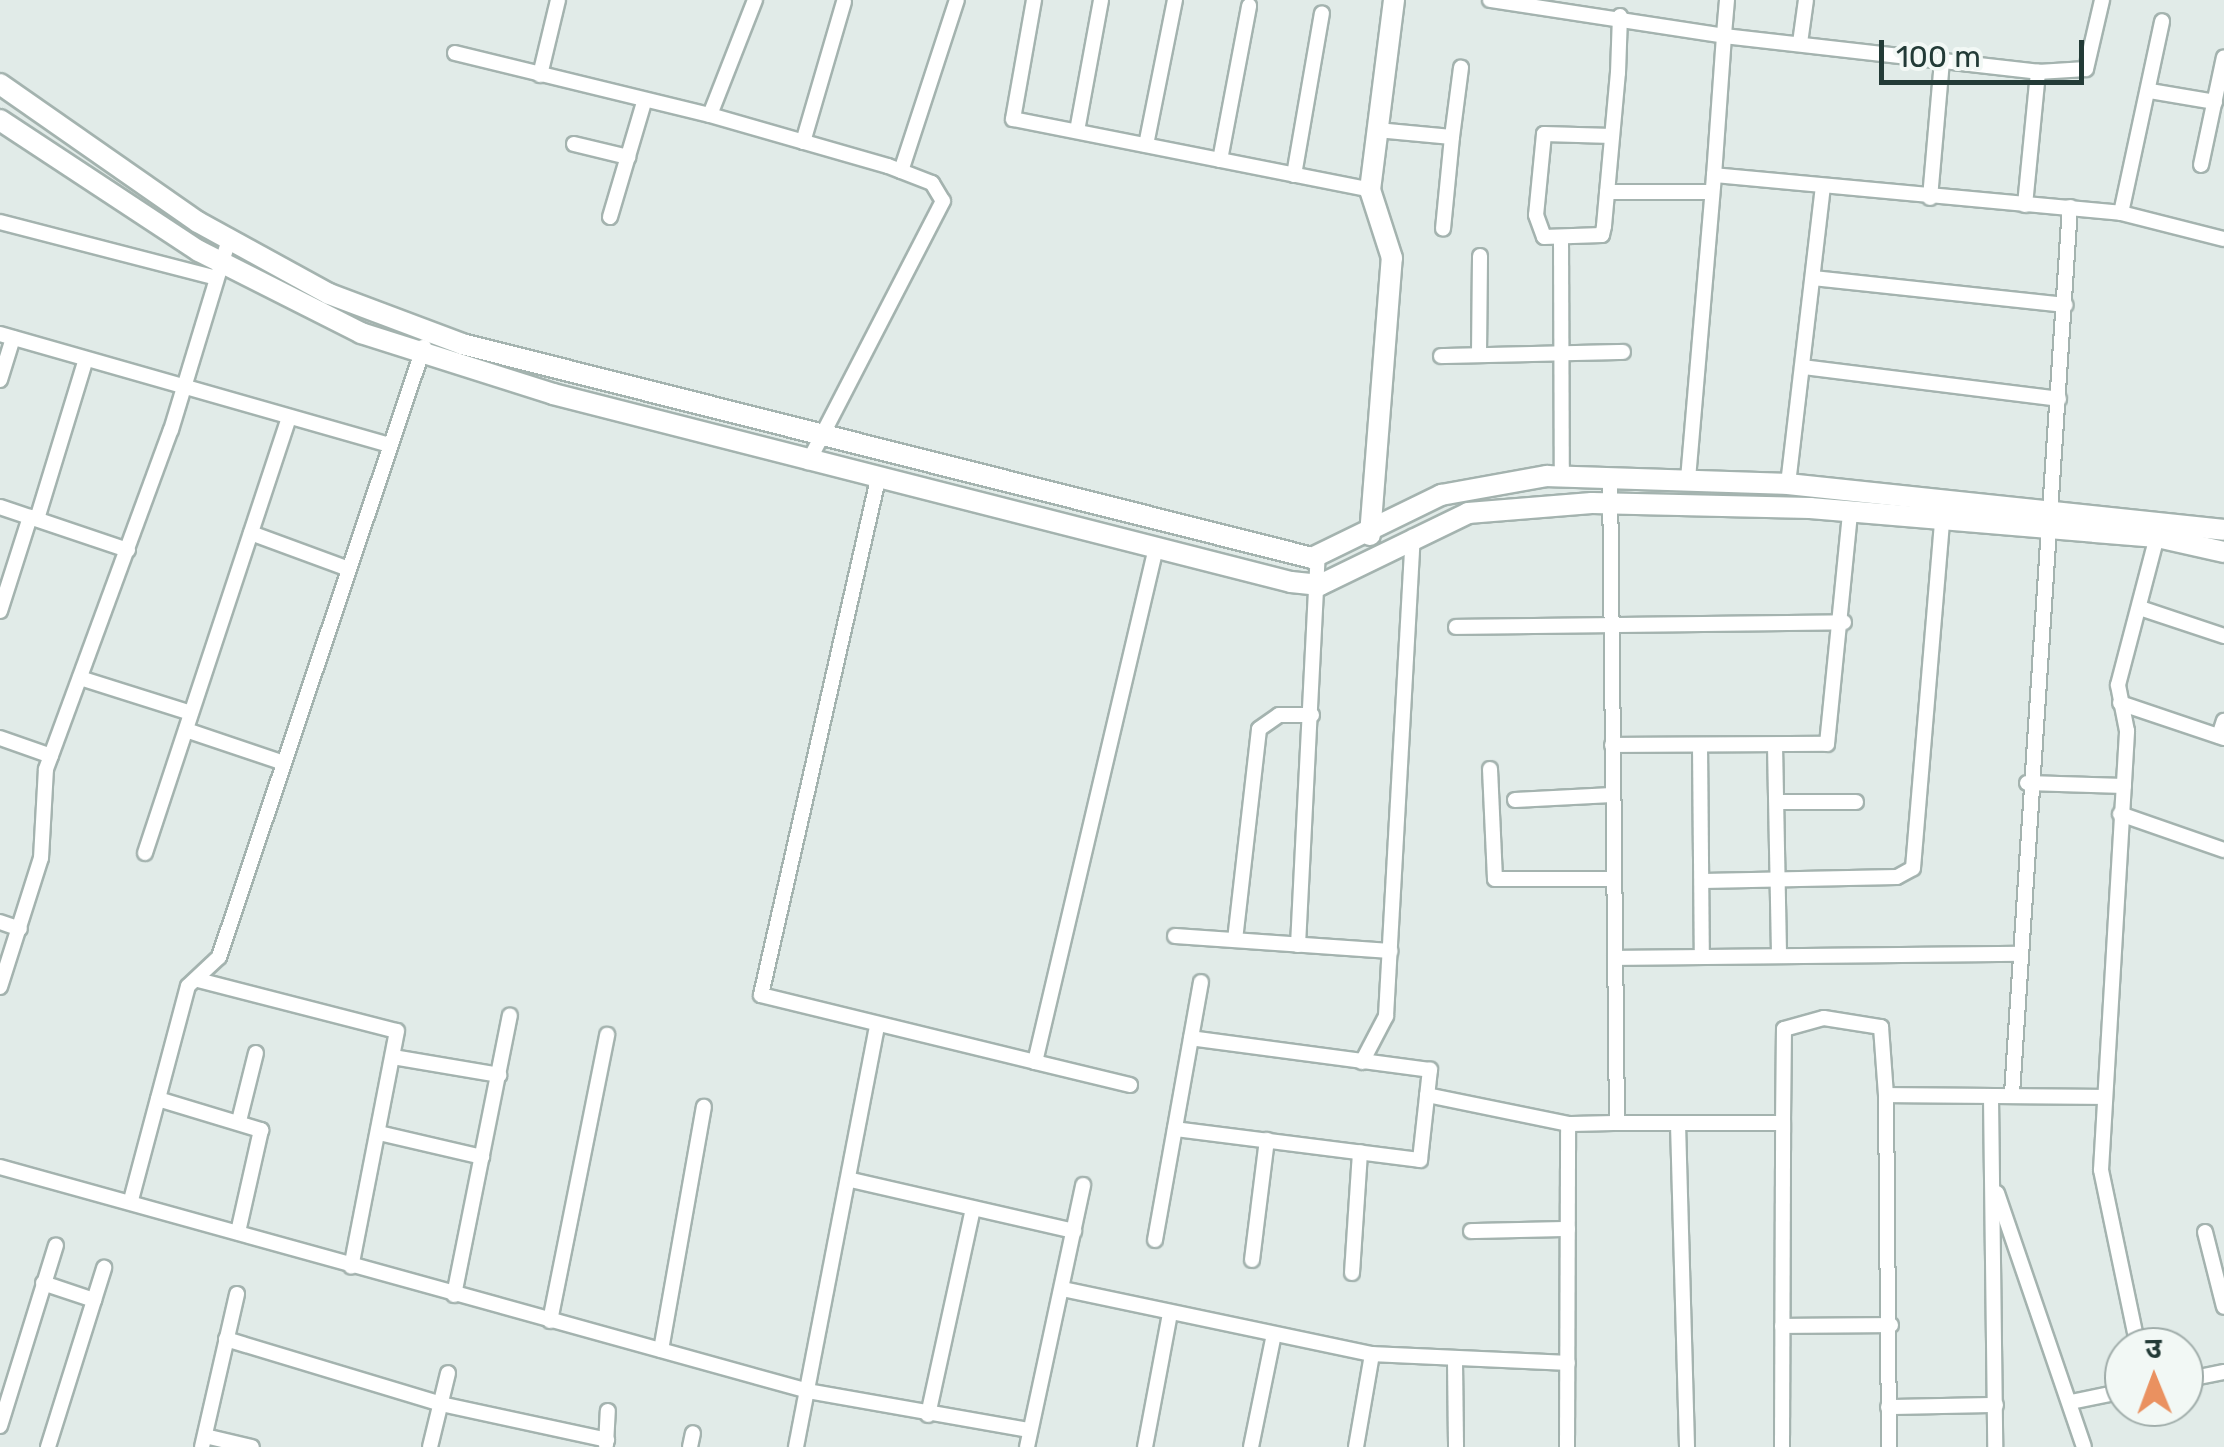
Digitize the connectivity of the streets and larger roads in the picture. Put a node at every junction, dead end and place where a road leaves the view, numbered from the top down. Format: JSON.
{"nodes":[{"id":1,"x":558,"y":0,"type":"edge"},
{"id":2,"x":755,"y":0,"type":"edge"},
{"id":3,"x":957,"y":0,"type":"edge"},
{"id":4,"x":1034,"y":0,"type":"edge"},
{"id":5,"x":1101,"y":0,"type":"edge"},
{"id":6,"x":1175,"y":0,"type":"edge"},
{"id":7,"x":1394,"y":0,"type":"edge"},
{"id":8,"x":1490,"y":0,"type":"edge"},
{"id":9,"x":1727,"y":0,"type":"edge"},
{"id":10,"x":1806,"y":0,"type":"edge"},
{"id":11,"x":2102,"y":0,"type":"edge"},
{"id":12,"x":844,"y":2,"type":"edge"},
{"id":13,"x":1249,"y":6,"type":"dead end"},
{"id":14,"x":1322,"y":13,"type":"dead end"},
{"id":15,"x":1620,"y":16,"type":"junction"},
{"id":16,"x":2162,"y":22,"type":"dead end"},
{"id":17,"x":1724,"y":36,"type":"junction"},
{"id":18,"x":1800,"y":43,"type":"junction"},
{"id":19,"x":455,"y":53,"type":"dead end"},
{"id":20,"x":2224,"y":57,"type":"edge"},
{"id":21,"x":1942,"y":62,"type":"junction"},
{"id":22,"x":1461,"y":68,"type":"dead end"},
{"id":23,"x":2038,"y":72,"type":"junction"},
{"id":24,"x":540,"y":75,"type":"junction"},
{"id":25,"x":0,"y":84,"type":"edge"},
{"id":26,"x":2150,"y":90,"type":"junction"},
{"id":27,"x":644,"y":102,"type":"junction"},
{"id":28,"x":2215,"y":102,"type":"junction"},
{"id":29,"x":710,"y":115,"type":"junction"},
{"id":30,"x":0,"y":120,"type":"edge"},
{"id":31,"x":1378,"y":130,"type":"junction"},
{"id":32,"x":1077,"y":132,"type":"junction"},
{"id":33,"x":1612,"y":136,"type":"junction"},
{"id":34,"x":1452,"y":137,"type":"junction"},
{"id":35,"x":803,"y":142,"type":"junction"},
{"id":36,"x":574,"y":144,"type":"dead end"},
{"id":37,"x":1146,"y":145,"type":"junction"},
{"id":38,"x":628,"y":157,"type":"junction"},
{"id":39,"x":1220,"y":160,"type":"junction"},
{"id":40,"x":2201,"y":165,"type":"dead end"},
{"id":41,"x":901,"y":171,"type":"junction"},
{"id":42,"x":1294,"y":175,"type":"junction"},
{"id":43,"x":1714,"y":175,"type":"junction"},
{"id":44,"x":1822,"y":187,"type":"junction"},
{"id":45,"x":1370,"y":190,"type":"junction"},
{"id":46,"x":1607,"y":192,"type":"junction"},
{"id":47,"x":1712,"y":192,"type":"junction"},
{"id":48,"x":1930,"y":198,"type":"junction"},
{"id":49,"x":2024,"y":205,"type":"junction"},
{"id":50,"x":2070,"y":207,"type":"junction"},
{"id":51,"x":2121,"y":212,"type":"junction"},
{"id":52,"x":610,"y":217,"type":"dead end"},
{"id":53,"x":0,"y":222,"type":"edge"},
{"id":54,"x":1443,"y":230,"type":"dead end"},
{"id":55,"x":1560,"y":238,"type":"junction"},
{"id":56,"x":2224,"y":238,"type":"edge"},
{"id":57,"x":228,"y":239,"type":"junction"},
{"id":58,"x":1480,"y":256,"type":"dead end"},
{"id":59,"x":215,"y":269,"type":"junction"},
{"id":60,"x":1813,"y":278,"type":"junction"},
{"id":61,"x":2066,"y":306,"type":"junction"},
{"id":62,"x":432,"y":332,"type":"junction"},
{"id":63,"x":6,"y":336,"type":"edge"},
{"id":64,"x":1623,"y":352,"type":"dead end"},
{"id":65,"x":420,"y":354,"type":"junction"},
{"id":66,"x":1479,"y":354,"type":"junction"},
{"id":67,"x":1563,"y":354,"type":"junction"},
{"id":68,"x":1441,"y":356,"type":"dead end"},
{"id":69,"x":86,"y":359,"type":"junction"},
{"id":70,"x":1803,"y":367,"type":"junction"},
{"id":71,"x":0,"y":380,"type":"edge"},
{"id":72,"x":182,"y":387,"type":"junction"},
{"id":73,"x":2059,"y":399,"type":"junction"},
{"id":74,"x":289,"y":417,"type":"junction"},
{"id":75,"x":823,"y":436,"type":"junction"},
{"id":76,"x":390,"y":446,"type":"junction"},
{"id":77,"x":808,"y":462,"type":"junction"},
{"id":78,"x":1562,"y":476,"type":"junction"},
{"id":79,"x":1610,"y":478,"type":"junction"},
{"id":80,"x":878,"y":479,"type":"junction"},
{"id":81,"x":1688,"y":479,"type":"junction"},
{"id":82,"x":1788,"y":484,"type":"junction"},
{"id":83,"x":1610,"y":502,"type":"junction"},
{"id":84,"x":0,"y":506,"type":"edge"},
{"id":85,"x":1850,"y":512,"type":"junction"},
{"id":86,"x":33,"y":518,"type":"junction"},
{"id":87,"x":2050,"y":518,"type":"junction"},
{"id":88,"x":1942,"y":521,"type":"junction"},
{"id":89,"x":2158,"y":527,"type":"junction"},
{"id":90,"x":2224,"y":530,"type":"edge"},
{"id":91,"x":251,"y":533,"type":"junction"},
{"id":92,"x":1370,"y":535,"type":"junction"},
{"id":93,"x":1412,"y":536,"type":"junction"},
{"id":94,"x":128,"y":550,"type":"junction"},
{"id":95,"x":1155,"y":552,"type":"junction"},
{"id":96,"x":2224,"y":552,"type":"edge"},
{"id":97,"x":1318,"y":556,"type":"junction"},
{"id":98,"x":348,"y":569,"type":"junction"},
{"id":99,"x":1320,"y":585,"type":"junction"},
{"id":100,"x":2140,"y":608,"type":"junction"},
{"id":101,"x":0,"y":611,"type":"edge"},
{"id":102,"x":1844,"y":622,"type":"junction"},
{"id":103,"x":1612,"y":626,"type":"junction"},
{"id":104,"x":1456,"y":627,"type":"dead end"},
{"id":105,"x":2224,"y":636,"type":"edge"},
{"id":106,"x":80,"y":678,"type":"junction"},
{"id":107,"x":2120,"y":703,"type":"junction"},
{"id":108,"x":191,"y":713,"type":"junction"},
{"id":109,"x":1312,"y":716,"type":"junction"},
{"id":110,"x":186,"y":730,"type":"junction"},
{"id":111,"x":2222,"y":732,"type":"edge"},
{"id":112,"x":0,"y":738,"type":"edge"},
{"id":113,"x":1612,"y":745,"type":"junction"},
{"id":114,"x":1700,"y":745,"type":"junction"},
{"id":115,"x":1775,"y":745,"type":"junction"},
{"id":116,"x":51,"y":756,"type":"junction"},
{"id":117,"x":284,"y":764,"type":"junction"},
{"id":118,"x":1490,"y":768,"type":"dead end"},
{"id":119,"x":2027,"y":782,"type":"junction"},
{"id":120,"x":2124,"y":786,"type":"junction"},
{"id":121,"x":1612,"y":795,"type":"junction"},
{"id":122,"x":1515,"y":800,"type":"dead end"},
{"id":123,"x":1777,"y":802,"type":"junction"},
{"id":124,"x":1856,"y":802,"type":"dead end"},
{"id":125,"x":2120,"y":814,"type":"junction"},
{"id":126,"x":2224,"y":850,"type":"edge"},
{"id":127,"x":145,"y":852,"type":"dead end"},
{"id":128,"x":1612,"y":878,"type":"junction"},
{"id":129,"x":1777,"y":878,"type":"junction"},
{"id":130,"x":1703,"y":880,"type":"junction"},
{"id":131,"x":0,"y":922,"type":"edge"},
{"id":132,"x":20,"y":929,"type":"junction"},
{"id":133,"x":1175,"y":936,"type":"dead end"},
{"id":134,"x":1236,"y":940,"type":"junction"},
{"id":135,"x":1298,"y":944,"type":"junction"},
{"id":136,"x":1390,"y":951,"type":"junction"},
{"id":137,"x":2016,"y":954,"type":"junction"},
{"id":138,"x":1779,"y":956,"type":"junction"},
{"id":139,"x":1702,"y":957,"type":"junction"},
{"id":140,"x":1615,"y":958,"type":"junction"},
{"id":141,"x":198,"y":980,"type":"junction"},
{"id":142,"x":1201,"y":982,"type":"dead end"},
{"id":143,"x":0,"y":987,"type":"edge"},
{"id":144,"x":510,"y":1016,"type":"dead end"},
{"id":145,"x":877,"y":1025,"type":"junction"},
{"id":146,"x":607,"y":1036,"type":"dead end"},
{"id":147,"x":1191,"y":1038,"type":"junction"},
{"id":148,"x":256,"y":1053,"type":"dead end"},
{"id":149,"x":393,"y":1057,"type":"junction"},
{"id":150,"x":1035,"y":1062,"type":"junction"},
{"id":151,"x":1362,"y":1062,"type":"junction"},
{"id":152,"x":499,"y":1075,"type":"junction"},
{"id":153,"x":1130,"y":1086,"type":"dead end"},
{"id":154,"x":2012,"y":1094,"type":"junction"},
{"id":155,"x":1428,"y":1095,"type":"junction"},
{"id":156,"x":1886,"y":1096,"type":"junction"},
{"id":157,"x":1991,"y":1097,"type":"junction"},
{"id":158,"x":2104,"y":1097,"type":"junction"},
{"id":159,"x":158,"y":1099,"type":"junction"},
{"id":160,"x":704,"y":1107,"type":"dead end"},
{"id":161,"x":239,"y":1120,"type":"junction"},
{"id":162,"x":1783,"y":1122,"type":"junction"},
{"id":163,"x":1616,"y":1123,"type":"junction"},
{"id":164,"x":1568,"y":1124,"type":"junction"},
{"id":165,"x":1678,"y":1124,"type":"junction"},
{"id":166,"x":1174,"y":1128,"type":"junction"},
{"id":167,"x":378,"y":1133,"type":"junction"},
{"id":168,"x":1268,"y":1140,"type":"junction"},
{"id":169,"x":1360,"y":1152,"type":"junction"},
{"id":170,"x":482,"y":1157,"type":"junction"},
{"id":171,"x":0,"y":1167,"type":"edge"},
{"id":172,"x":851,"y":1180,"type":"junction"},
{"id":173,"x":1083,"y":1185,"type":"dead end"},
{"id":174,"x":1994,"y":1185,"type":"junction"},
{"id":175,"x":132,"y":1200,"type":"junction"},
{"id":176,"x":973,"y":1209,"type":"junction"},
{"id":177,"x":1568,"y":1229,"type":"junction"},
{"id":178,"x":1074,"y":1231,"type":"junction"},
{"id":179,"x":1471,"y":1231,"type":"dead end"},
{"id":180,"x":238,"y":1232,"type":"junction"},
{"id":181,"x":2205,"y":1232,"type":"dead end"},
{"id":182,"x":1154,"y":1240,"type":"dead end"},
{"id":183,"x":56,"y":1244,"type":"dead end"},
{"id":184,"x":1252,"y":1260,"type":"dead end"},
{"id":185,"x":351,"y":1267,"type":"junction"},
{"id":186,"x":104,"y":1268,"type":"dead end"},
{"id":187,"x":1352,"y":1273,"type":"dead end"},
{"id":188,"x":44,"y":1282,"type":"junction"},
{"id":189,"x":1063,"y":1289,"type":"junction"},
{"id":190,"x":237,"y":1294,"type":"dead end"},
{"id":191,"x":454,"y":1295,"type":"junction"},
{"id":192,"x":94,"y":1300,"type":"junction"},
{"id":193,"x":2224,"y":1307,"type":"edge"},
{"id":194,"x":1170,"y":1314,"type":"junction"},
{"id":195,"x":550,"y":1321,"type":"junction"},
{"id":196,"x":1890,"y":1325,"type":"junction"},
{"id":197,"x":1782,"y":1326,"type":"junction"},
{"id":198,"x":2133,"y":1327,"type":"edge"},
{"id":199,"x":1274,"y":1334,"type":"junction"},
{"id":200,"x":226,"y":1339,"type":"junction"},
{"id":201,"x":660,"y":1350,"type":"junction"},
{"id":202,"x":1372,"y":1354,"type":"junction"},
{"id":203,"x":1455,"y":1362,"type":"junction"},
{"id":204,"x":1568,"y":1363,"type":"junction"},
{"id":205,"x":448,"y":1373,"type":"dead end"},
{"id":206,"x":808,"y":1391,"type":"junction"},
{"id":207,"x":2104,"y":1396,"type":"edge"},
{"id":208,"x":2071,"y":1402,"type":"junction"},
{"id":209,"x":440,"y":1404,"type":"junction"},
{"id":210,"x":1996,"y":1405,"type":"junction"},
{"id":211,"x":1888,"y":1407,"type":"junction"},
{"id":212,"x":608,"y":1411,"type":"dead end"},
{"id":213,"x":928,"y":1415,"type":"junction"},
{"id":214,"x":0,"y":1426,"type":"edge"},
{"id":215,"x":1030,"y":1430,"type":"junction"},
{"id":216,"x":204,"y":1441,"type":"edge"},
{"id":217,"x":606,"y":1444,"type":"edge"},
{"id":218,"x":48,"y":1447,"type":"edge"},
{"id":219,"x":252,"y":1447,"type":"edge"},
{"id":220,"x":430,"y":1447,"type":"edge"},
{"id":221,"x":796,"y":1447,"type":"edge"},
{"id":222,"x":1027,"y":1447,"type":"edge"},
{"id":223,"x":1145,"y":1447,"type":"edge"},
{"id":224,"x":1252,"y":1447,"type":"edge"},
{"id":225,"x":1356,"y":1447,"type":"edge"},
{"id":226,"x":1456,"y":1447,"type":"edge"},
{"id":227,"x":1567,"y":1447,"type":"edge"},
{"id":228,"x":1687,"y":1447,"type":"edge"},
{"id":229,"x":1782,"y":1447,"type":"edge"},
{"id":230,"x":1888,"y":1447,"type":"edge"},
{"id":231,"x":1995,"y":1447,"type":"edge"},
{"id":232,"x":2084,"y":1447,"type":"edge"}],
"edges":[{"from":1,"to":24,"type":"street"},
{"from":2,"to":29,"type":"street"},
{"from":3,"to":41,"type":"street"},
{"from":4,"to":32,"type":"street"},
{"from":5,"to":32,"type":"street"},
{"from":6,"to":37,"type":"street"},
{"from":7,"to":31,"type":"street"},
{"from":8,"to":15,"type":"street"},
{"from":9,"to":17,"type":"street"},
{"from":10,"to":18,"type":"street"},
{"from":11,"to":23,"type":"street"},
{"from":12,"to":35,"type":"street"},
{"from":13,"to":39,"type":"street"},
{"from":14,"to":42,"type":"street"},
{"from":15,"to":17,"type":"street"},
{"from":15,"to":33,"type":"street"},
{"from":16,"to":26,"type":"street"},
{"from":17,"to":18,"type":"street"},
{"from":17,"to":43,"type":"street"},
{"from":18,"to":21,"type":"street"},
{"from":19,"to":24,"type":"street"},
{"from":20,"to":28,"type":"street"},
{"from":21,"to":23,"type":"street"},
{"from":21,"to":48,"type":"street"},
{"from":22,"to":34,"type":"street"},
{"from":23,"to":49,"type":"street"},
{"from":24,"to":27,"type":"street"},
{"from":25,"to":57,"type":"street"},
{"from":26,"to":28,"type":"street"},
{"from":26,"to":51,"type":"street"},
{"from":27,"to":29,"type":"street"},
{"from":27,"to":38,"type":"street"},
{"from":28,"to":40,"type":"street"},
{"from":29,"to":35,"type":"street"},
{"from":30,"to":59,"type":"street"},
{"from":31,"to":34,"type":"street"},
{"from":31,"to":45,"type":"street"},
{"from":32,"to":37,"type":"street"},
{"from":33,"to":46,"type":"street"},
{"from":33,"to":55,"type":"street"},
{"from":34,"to":54,"type":"street"},
{"from":35,"to":41,"type":"street"},
{"from":36,"to":38,"type":"street"},
{"from":37,"to":39,"type":"street"},
{"from":38,"to":52,"type":"street"},
{"from":39,"to":42,"type":"street"},
{"from":41,"to":75,"type":"street"},
{"from":42,"to":45,"type":"street"},
{"from":43,"to":44,"type":"street"},
{"from":43,"to":47,"type":"street"},
{"from":44,"to":48,"type":"street"},
{"from":44,"to":60,"type":"street"},
{"from":45,"to":92,"type":"street"},
{"from":46,"to":47,"type":"street"},
{"from":46,"to":55,"type":"street"},
{"from":47,"to":81,"type":"street"},
{"from":48,"to":49,"type":"street"},
{"from":49,"to":50,"type":"street"},
{"from":50,"to":51,"type":"street"},
{"from":50,"to":61,"type":"street"},
{"from":51,"to":56,"type":"street"},
{"from":53,"to":59,"type":"street"},
{"from":55,"to":67,"type":"street"},
{"from":57,"to":59,"type":"street"},
{"from":57,"to":62,"type":"street"},
{"from":58,"to":66,"type":"street"},
{"from":59,"to":65,"type":"street"},
{"from":59,"to":72,"type":"street"},
{"from":60,"to":61,"type":"street"},
{"from":60,"to":70,"type":"street"},
{"from":61,"to":73,"type":"street"},
{"from":62,"to":65,"type":"street"},
{"from":62,"to":75,"type":"street"},
{"from":63,"to":69,"type":"street"},
{"from":63,"to":71,"type":"street"},
{"from":64,"to":67,"type":"street"},
{"from":65,"to":76,"type":"street"},
{"from":65,"to":77,"type":"street"},
{"from":66,"to":67,"type":"street"},
{"from":66,"to":68,"type":"street"},
{"from":67,"to":78,"type":"street"},
{"from":69,"to":72,"type":"street"},
{"from":69,"to":86,"type":"street"},
{"from":70,"to":73,"type":"street"},
{"from":70,"to":82,"type":"street"},
{"from":72,"to":74,"type":"street"},
{"from":72,"to":94,"type":"street"},
{"from":73,"to":87,"type":"street"},
{"from":74,"to":76,"type":"street"},
{"from":74,"to":91,"type":"street"},
{"from":75,"to":77,"type":"street"},
{"from":75,"to":97,"type":"street"},
{"from":76,"to":98,"type":"street"},
{"from":77,"to":80,"type":"street"},
{"from":78,"to":79,"type":"street"},
{"from":78,"to":92,"type":"street"},
{"from":79,"to":81,"type":"street"},
{"from":79,"to":83,"type":"street"},
{"from":80,"to":95,"type":"street"},
{"from":80,"to":145,"type":"street"},
{"from":81,"to":82,"type":"street"},
{"from":82,"to":87,"type":"street"},
{"from":83,"to":85,"type":"street"},
{"from":83,"to":93,"type":"street"},
{"from":83,"to":103,"type":"street"},
{"from":84,"to":86,"type":"street"},
{"from":85,"to":88,"type":"street"},
{"from":85,"to":102,"type":"street"},
{"from":86,"to":94,"type":"street"},
{"from":86,"to":101,"type":"street"},
{"from":87,"to":88,"type":"street"},
{"from":87,"to":89,"type":"street"},
{"from":87,"to":119,"type":"street"},
{"from":88,"to":129,"type":"street"},
{"from":89,"to":90,"type":"street"},
{"from":89,"to":96,"type":"street"},
{"from":89,"to":100,"type":"street"},
{"from":91,"to":98,"type":"street"},
{"from":91,"to":108,"type":"street"},
{"from":92,"to":97,"type":"street"},
{"from":93,"to":99,"type":"street"},
{"from":93,"to":136,"type":"street"},
{"from":94,"to":106,"type":"street"},
{"from":95,"to":99,"type":"street"},
{"from":95,"to":150,"type":"street"},
{"from":97,"to":99,"type":"street"},
{"from":98,"to":117,"type":"street"},
{"from":99,"to":109,"type":"street"},
{"from":100,"to":105,"type":"street"},
{"from":100,"to":107,"type":"street"},
{"from":102,"to":103,"type":"street"},
{"from":102,"to":115,"type":"street"},
{"from":103,"to":104,"type":"street"},
{"from":103,"to":113,"type":"street"},
{"from":106,"to":108,"type":"street"},
{"from":106,"to":116,"type":"street"},
{"from":107,"to":111,"type":"street"},
{"from":107,"to":120,"type":"street"},
{"from":108,"to":110,"type":"street"},
{"from":109,"to":134,"type":"street"},
{"from":109,"to":135,"type":"street"},
{"from":110,"to":117,"type":"street"},
{"from":110,"to":127,"type":"street"},
{"from":112,"to":116,"type":"street"},
{"from":113,"to":114,"type":"street"},
{"from":113,"to":121,"type":"street"},
{"from":114,"to":115,"type":"street"},
{"from":114,"to":130,"type":"street"},
{"from":115,"to":123,"type":"street"},
{"from":116,"to":132,"type":"street"},
{"from":117,"to":141,"type":"street"},
{"from":118,"to":128,"type":"street"},
{"from":119,"to":120,"type":"street"},
{"from":119,"to":137,"type":"street"},
{"from":120,"to":125,"type":"street"},
{"from":121,"to":122,"type":"street"},
{"from":121,"to":128,"type":"street"},
{"from":123,"to":124,"type":"street"},
{"from":123,"to":129,"type":"street"},
{"from":125,"to":126,"type":"street"},
{"from":125,"to":158,"type":"street"},
{"from":128,"to":140,"type":"street"},
{"from":129,"to":130,"type":"street"},
{"from":129,"to":138,"type":"street"},
{"from":130,"to":139,"type":"street"},
{"from":131,"to":132,"type":"street"},
{"from":132,"to":143,"type":"street"},
{"from":133,"to":134,"type":"street"},
{"from":134,"to":135,"type":"street"},
{"from":135,"to":136,"type":"street"},
{"from":136,"to":151,"type":"street"},
{"from":137,"to":138,"type":"street"},
{"from":137,"to":154,"type":"street"},
{"from":138,"to":139,"type":"street"},
{"from":139,"to":140,"type":"street"},
{"from":140,"to":163,"type":"street"},
{"from":141,"to":149,"type":"street"},
{"from":141,"to":159,"type":"street"},
{"from":142,"to":147,"type":"street"},
{"from":144,"to":152,"type":"street"},
{"from":145,"to":150,"type":"street"},
{"from":145,"to":172,"type":"street"},
{"from":146,"to":195,"type":"street"},
{"from":147,"to":151,"type":"street"},
{"from":147,"to":166,"type":"street"},
{"from":148,"to":161,"type":"street"},
{"from":149,"to":152,"type":"street"},
{"from":149,"to":167,"type":"street"},
{"from":150,"to":153,"type":"street"},
{"from":151,"to":155,"type":"street"},
{"from":152,"to":170,"type":"street"},
{"from":154,"to":157,"type":"street"},
{"from":154,"to":158,"type":"street"},
{"from":155,"to":164,"type":"street"},
{"from":155,"to":169,"type":"street"},
{"from":156,"to":157,"type":"street"},
{"from":156,"to":162,"type":"street"},
{"from":156,"to":196,"type":"street"},
{"from":157,"to":174,"type":"street"},
{"from":158,"to":198,"type":"street"},
{"from":159,"to":161,"type":"street"},
{"from":159,"to":175,"type":"street"},
{"from":160,"to":201,"type":"street"},
{"from":161,"to":180,"type":"street"},
{"from":162,"to":165,"type":"street"},
{"from":162,"to":197,"type":"street"},
{"from":163,"to":164,"type":"street"},
{"from":163,"to":165,"type":"street"},
{"from":164,"to":177,"type":"street"},
{"from":165,"to":228,"type":"street"},
{"from":166,"to":168,"type":"street"},
{"from":166,"to":182,"type":"street"},
{"from":167,"to":170,"type":"street"},
{"from":167,"to":185,"type":"street"},
{"from":168,"to":169,"type":"street"},
{"from":168,"to":184,"type":"street"},
{"from":169,"to":187,"type":"street"},
{"from":170,"to":191,"type":"street"},
{"from":171,"to":175,"type":"street"},
{"from":172,"to":176,"type":"street"},
{"from":172,"to":206,"type":"street"},
{"from":173,"to":178,"type":"street"},
{"from":174,"to":208,"type":"street"},
{"from":174,"to":210,"type":"street"},
{"from":175,"to":180,"type":"street"},
{"from":176,"to":178,"type":"street"},
{"from":176,"to":213,"type":"street"},
{"from":177,"to":179,"type":"street"},
{"from":177,"to":204,"type":"street"},
{"from":178,"to":189,"type":"street"},
{"from":180,"to":185,"type":"street"},
{"from":181,"to":193,"type":"street"},
{"from":183,"to":188,"type":"street"},
{"from":185,"to":191,"type":"street"},
{"from":186,"to":192,"type":"street"},
{"from":188,"to":192,"type":"street"},
{"from":188,"to":214,"type":"street"},
{"from":189,"to":194,"type":"street"},
{"from":189,"to":215,"type":"street"},
{"from":190,"to":200,"type":"street"},
{"from":191,"to":195,"type":"street"},
{"from":192,"to":218,"type":"street"},
{"from":194,"to":199,"type":"street"},
{"from":194,"to":223,"type":"street"},
{"from":195,"to":201,"type":"street"},
{"from":196,"to":197,"type":"street"},
{"from":196,"to":211,"type":"street"},
{"from":197,"to":229,"type":"street"},
{"from":199,"to":202,"type":"street"},
{"from":199,"to":224,"type":"street"},
{"from":200,"to":209,"type":"street"},
{"from":200,"to":216,"type":"street"},
{"from":201,"to":206,"type":"street"},
{"from":202,"to":203,"type":"street"},
{"from":202,"to":225,"type":"street"},
{"from":203,"to":204,"type":"street"},
{"from":203,"to":226,"type":"street"},
{"from":204,"to":227,"type":"street"},
{"from":205,"to":209,"type":"street"},
{"from":206,"to":213,"type":"street"},
{"from":206,"to":221,"type":"street"},
{"from":207,"to":208,"type":"street"},
{"from":208,"to":232,"type":"street"},
{"from":209,"to":217,"type":"street"},
{"from":209,"to":220,"type":"street"},
{"from":210,"to":211,"type":"street"},
{"from":210,"to":231,"type":"street"},
{"from":211,"to":230,"type":"street"},
{"from":212,"to":217,"type":"street"},
{"from":213,"to":215,"type":"street"},
{"from":215,"to":222,"type":"street"},
{"from":216,"to":219,"type":"street"}]}
